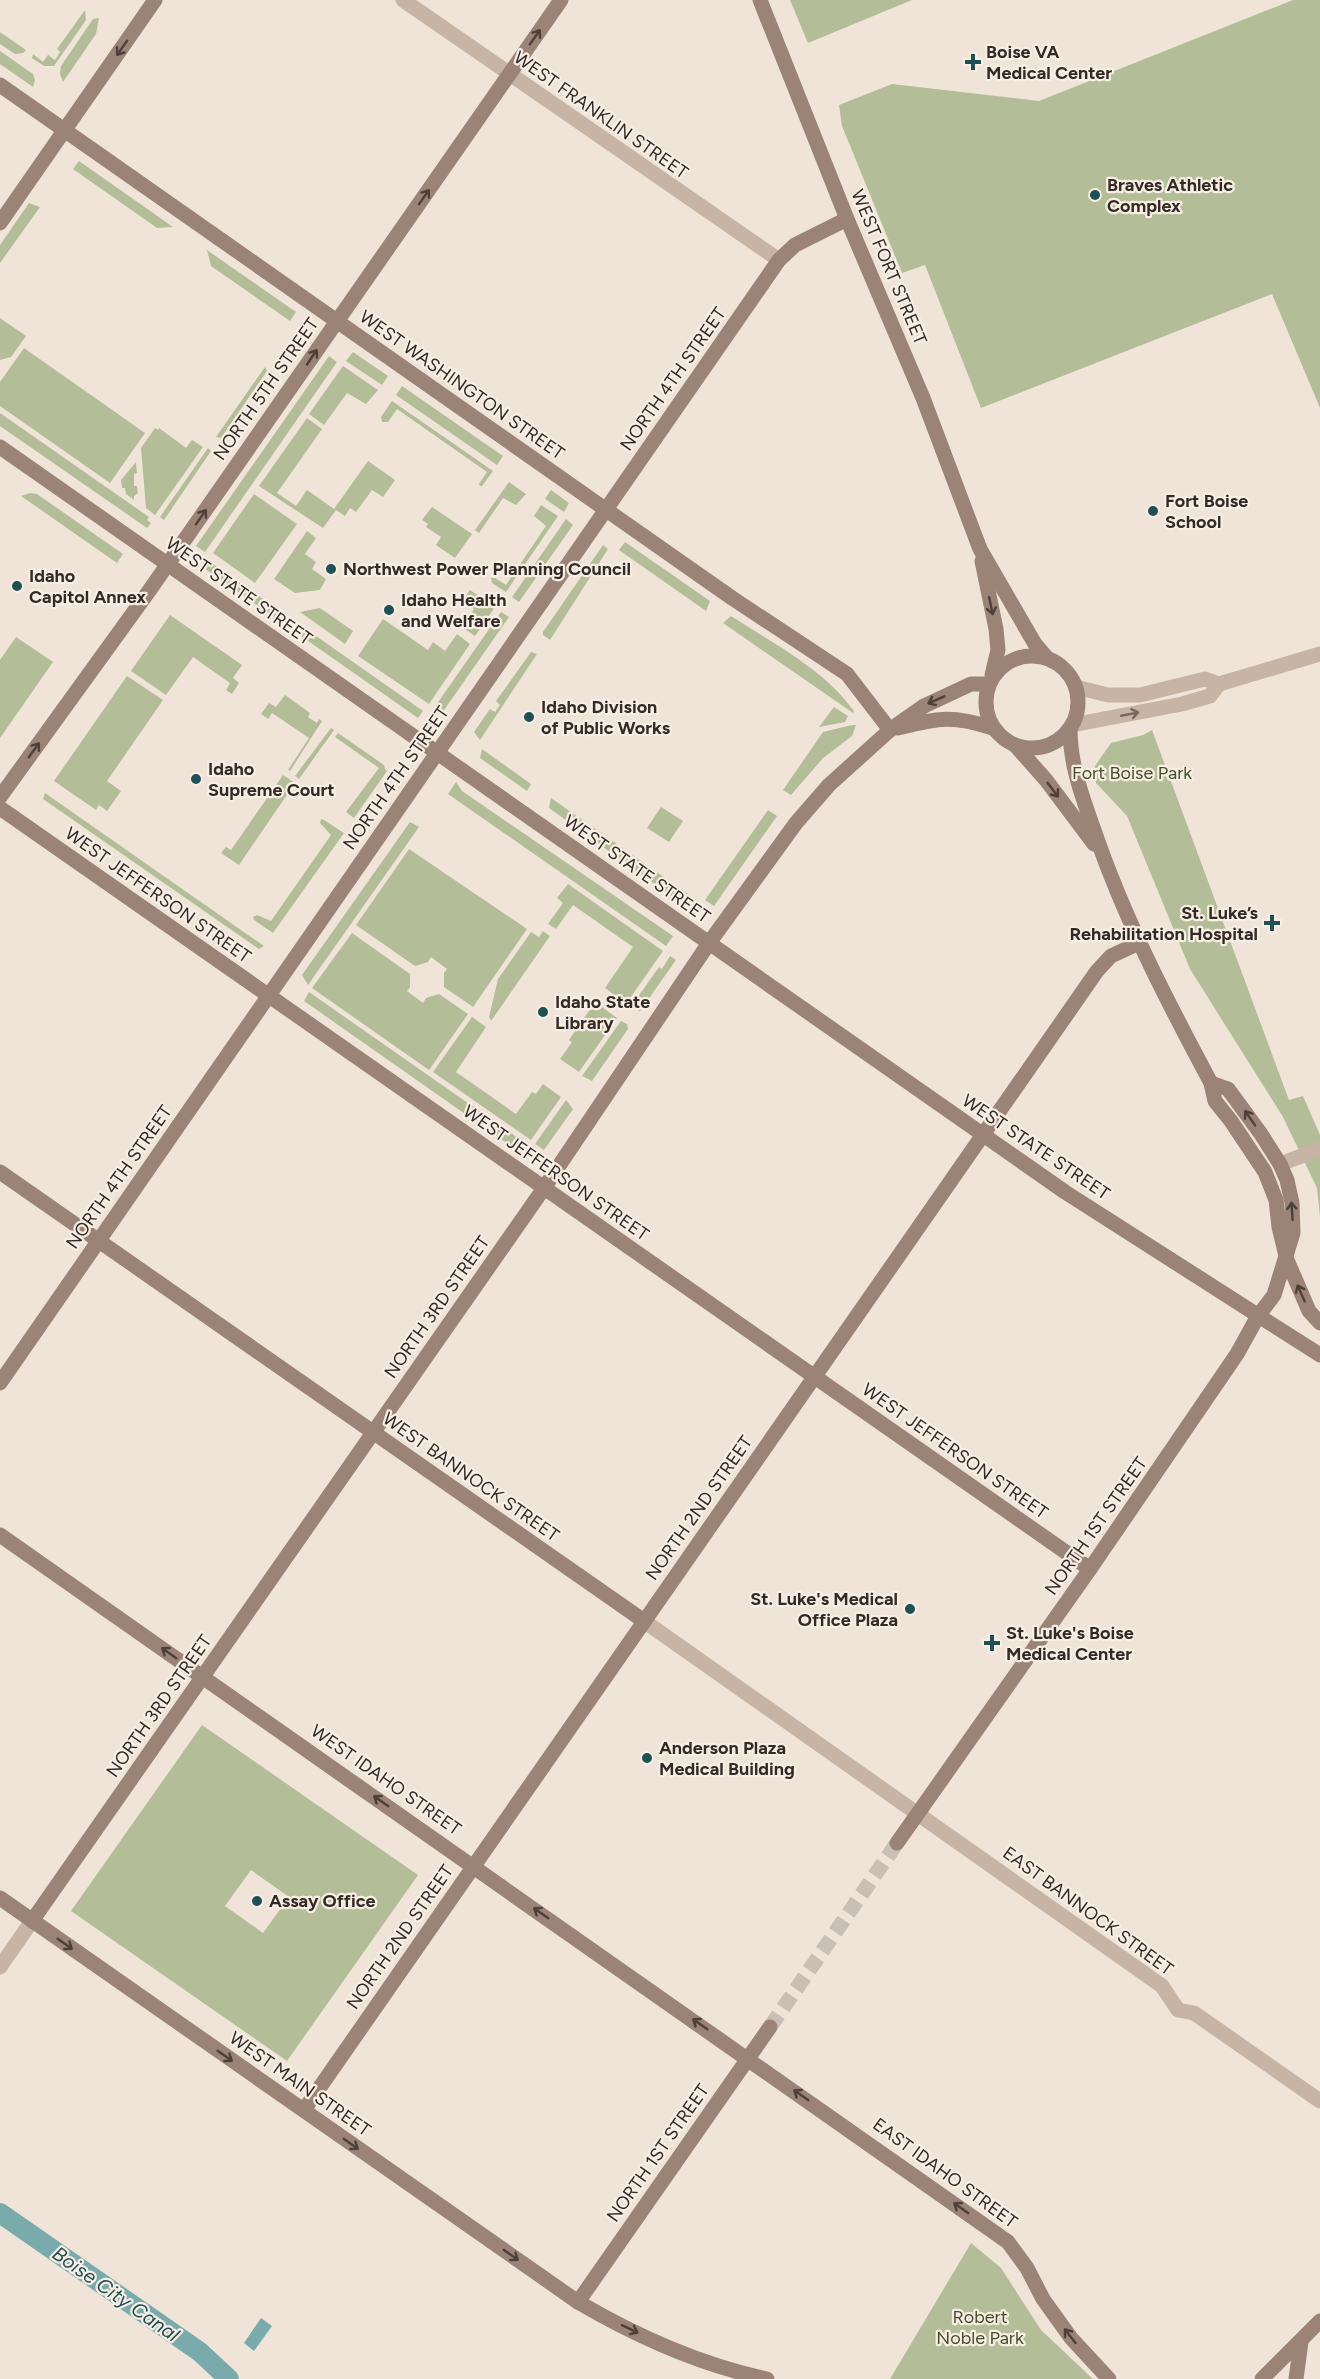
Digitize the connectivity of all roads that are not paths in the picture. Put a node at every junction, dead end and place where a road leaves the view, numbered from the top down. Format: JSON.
{"nodes":[{"id":1,"x":155,"y":0,"type":"edge"},
{"id":2,"x":403,"y":0,"type":"edge"},
{"id":3,"x":561,"y":0,"type":"edge"},
{"id":4,"x":760,"y":0,"type":"edge"},
{"id":5,"x":509,"y":75,"type":"junction"},
{"id":6,"x":0,"y":86,"type":"edge"},
{"id":7,"x":65,"y":131,"type":"junction"},
{"id":8,"x":847,"y":219,"type":"junction"},
{"id":9,"x":0,"y":223,"type":"edge"},
{"id":10,"x":779,"y":260,"type":"junction"},
{"id":11,"x":337,"y":321,"type":"junction"},
{"id":12,"x":0,"y":447,"type":"edge"},
{"id":13,"x":606,"y":510,"type":"junction"},
{"id":14,"x":980,"y":549,"type":"junction"},
{"id":15,"x":167,"y":565,"type":"junction"},
{"id":16,"x":1320,"y":654,"type":"edge"},
{"id":17,"x":1047,"y":658,"type":"junction"},
{"id":18,"x":990,"y":681,"type":"junction"},
{"id":19,"x":1219,"y":684,"type":"junction"},
{"id":20,"x":1076,"y":687,"type":"junction"},
{"id":21,"x":1071,"y":727,"type":"junction"},
{"id":22,"x":993,"y":728,"type":"junction"},
{"id":23,"x":890,"y":730,"type":"junction"},
{"id":24,"x":1015,"y":745,"type":"junction"},
{"id":25,"x":437,"y":753,"type":"junction"},
{"id":26,"x":0,"y":797,"type":"edge"},
{"id":27,"x":0,"y":808,"type":"edge"},
{"id":28,"x":1102,"y":854,"type":"junction"},
{"id":29,"x":709,"y":943,"type":"junction"},
{"id":30,"x":1139,"y":943,"type":"junction"},
{"id":31,"x":268,"y":996,"type":"junction"},
{"id":32,"x":1211,"y":1083,"type":"junction"},
{"id":33,"x":983,"y":1135,"type":"junction"},
{"id":34,"x":1320,"y":1149,"type":"edge"},
{"id":35,"x":1280,"y":1164,"type":"junction"},
{"id":36,"x":0,"y":1172,"type":"edge"},
{"id":37,"x":544,"y":1188,"type":"junction"},
{"id":38,"x":99,"y":1241,"type":"junction"},
{"id":39,"x":1287,"y":1260,"type":"junction"},
{"id":40,"x":1258,"y":1316,"type":"junction"},
{"id":41,"x":1320,"y":1323,"type":"edge"},
{"id":42,"x":1320,"y":1355,"type":"edge"},
{"id":43,"x":814,"y":1377,"type":"junction"},
{"id":44,"x":0,"y":1383,"type":"edge"},
{"id":45,"x":374,"y":1433,"type":"junction"},
{"id":46,"x":0,"y":1535,"type":"edge"},
{"id":47,"x":1090,"y":1569,"type":"junction"},
{"id":48,"x":644,"y":1621,"type":"junction"},
{"id":49,"x":203,"y":1677,"type":"junction"},
{"id":50,"x":919,"y":1814,"type":"junction"},
{"id":51,"x":897,"y":1843,"type":"tunnel mouth"},
{"id":52,"x":474,"y":1866,"type":"junction"},
{"id":53,"x":0,"y":1898,"type":"edge"},
{"id":54,"x":32,"y":1921,"type":"junction"},
{"id":55,"x":0,"y":1967,"type":"edge"},
{"id":56,"x":770,"y":2027,"type":"tunnel mouth"},
{"id":57,"x":748,"y":2058,"type":"junction"},
{"id":58,"x":1320,"y":2101,"type":"edge"},
{"id":59,"x":304,"y":2110,"type":"junction"},
{"id":60,"x":578,"y":2302,"type":"junction"},
{"id":61,"x":1320,"y":2321,"type":"edge"},
{"id":62,"x":1301,"y":2342,"type":"junction"},
{"id":63,"x":767,"y":2379,"type":"edge"},
{"id":64,"x":1109,"y":2379,"type":"edge"},
{"id":65,"x":1262,"y":2379,"type":"edge"},
{"id":66,"x":1296,"y":2379,"type":"edge"}],
"edges":[{"from":1,"to":7,"type":"street","one_way":true},
{"from":2,"to":5,"type":"street","name":"WEST FRANKLIN STREET"},
{"from":5,"to":3,"type":"street","name":"NORTH 5TH STREET","one_way":true},
{"from":4,"to":8,"type":"street","name":"WEST FORT STREET"},
{"from":5,"to":10,"type":"street","name":"WEST FRANKLIN STREET"},
{"from":11,"to":5,"type":"street","name":"NORTH 5TH STREET","one_way":true},
{"from":6,"to":7,"type":"street","name":"WEST WASHINGTON STREET"},
{"from":7,"to":9,"type":"street"},
{"from":7,"to":11,"type":"street","name":"WEST WASHINGTON STREET"},
{"from":8,"to":10,"type":"street","name":"NORTH 4TH STREET"},
{"from":8,"to":14,"type":"street","name":"WEST FORT STREET"},
{"from":10,"to":13,"type":"street","name":"NORTH 4TH STREET"},
{"from":11,"to":13,"type":"street","name":"WEST WASHINGTON STREET"},
{"from":15,"to":11,"type":"street","name":"NORTH 5TH STREET","one_way":true},
{"from":12,"to":15,"type":"street","name":"WEST STATE STREET"},
{"from":13,"to":23,"type":"street","name":"WEST WASHINGTON STREET"},
{"from":13,"to":25,"type":"street","name":"NORTH 4TH STREET"},
{"from":14,"to":17,"type":"street","name":"WEST FORT STREET"},
{"from":14,"to":18,"type":"street","name":"WEST FORT STREET","one_way":true},
{"from":15,"to":25,"type":"street","name":"WEST STATE STREET"},
{"from":26,"to":15,"type":"street","name":"NORTH 5TH STREET","one_way":true},
{"from":16,"to":19,"type":"street"},
{"from":17,"to":18,"type":"street"},
{"from":17,"to":20,"type":"street"},
{"from":18,"to":22,"type":"street"},
{"from":18,"to":23,"type":"street","name":"NORTH 3RD STREET","one_way":true},
{"from":19,"to":20,"type":"street"},
{"from":21,"to":19,"type":"street","one_way":true},
{"from":20,"to":21,"type":"street"},
{"from":21,"to":24,"type":"street"},
{"from":21,"to":28,"type":"street"},
{"from":22,"to":23,"type":"street","name":"NORTH 3RD STREET"},
{"from":22,"to":24,"type":"street"},
{"from":23,"to":29,"type":"street","name":"NORTH 3RD STREET"},
{"from":24,"to":28,"type":"street","one_way":true},
{"from":25,"to":29,"type":"street","name":"WEST STATE STREET"},
{"from":25,"to":31,"type":"street","name":"NORTH 4TH STREET"},
{"from":27,"to":31,"type":"street","name":"WEST JEFFERSON STREET"},
{"from":28,"to":30,"type":"street"},
{"from":29,"to":33,"type":"street","name":"WEST STATE STREET"},
{"from":29,"to":37,"type":"street","name":"NORTH 3RD STREET"},
{"from":30,"to":32,"type":"street"},
{"from":30,"to":33,"type":"street","name":"NORTH 2ND STREET"},
{"from":31,"to":37,"type":"street","name":"WEST JEFFERSON STREET"},
{"from":31,"to":38,"type":"street","name":"NORTH 4TH STREET"},
{"from":35,"to":32,"type":"street","one_way":true},
{"from":32,"to":39,"type":"street"},
{"from":33,"to":40,"type":"street","name":"WEST STATE STREET"},
{"from":33,"to":43,"type":"street","name":"NORTH 2ND STREET"},
{"from":34,"to":35,"type":"street"},
{"from":39,"to":35,"type":"street","one_way":true},
{"from":36,"to":38,"type":"street","name":"WEST BANNOCK STREET"},
{"from":37,"to":43,"type":"street","name":"WEST JEFFERSON STREET"},
{"from":37,"to":45,"type":"street","name":"NORTH 3RD STREET"},
{"from":38,"to":44,"type":"street","name":"NORTH 4TH STREET"},
{"from":38,"to":45,"type":"street","name":"WEST BANNOCK STREET"},
{"from":39,"to":40,"type":"street"},
{"from":41,"to":39,"type":"street","one_way":true},
{"from":40,"to":42,"type":"street","name":"WEST STATE STREET"},
{"from":40,"to":47,"type":"street","name":"NORTH 1ST STREET"},
{"from":43,"to":47,"type":"street","name":"WEST JEFFERSON STREET"},
{"from":43,"to":48,"type":"street","name":"NORTH 2ND STREET"},
{"from":45,"to":48,"type":"street","name":"WEST BANNOCK STREET"},
{"from":45,"to":49,"type":"street","name":"NORTH 3RD STREET"},
{"from":49,"to":46,"type":"street","name":"WEST IDAHO STREET","one_way":true},
{"from":47,"to":50,"type":"street","name":"NORTH 1ST STREET"},
{"from":48,"to":50,"type":"street","name":"WEST BANNOCK STREET"},
{"from":48,"to":52,"type":"street","name":"NORTH 2ND STREET"},
{"from":52,"to":49,"type":"street","name":"WEST IDAHO STREET","one_way":true},
{"from":49,"to":54,"type":"street","name":"NORTH 3RD STREET"},
{"from":50,"to":51,"type":"street","name":"NORTH 1ST STREET"},
{"from":50,"to":58,"type":"street","name":"EAST BANNOCK STREET"},
{"from":57,"to":52,"type":"street","name":"WEST IDAHO STREET","one_way":true},
{"from":52,"to":59,"type":"street","name":"NORTH 2ND STREET"},
{"from":53,"to":54,"type":"street","name":"WEST MAIN STREET"},
{"from":54,"to":55,"type":"street"},
{"from":54,"to":59,"type":"street","name":"WEST MAIN STREET","one_way":true},
{"from":56,"to":57,"type":"street","name":"NORTH 1ST STREET"},
{"from":57,"to":60,"type":"street","name":"NORTH 1ST STREET"},
{"from":64,"to":57,"type":"street","name":"EAST IDAHO STREET","one_way":true},
{"from":59,"to":60,"type":"street","name":"WEST MAIN STREET","one_way":true},
{"from":60,"to":63,"type":"street","name":"WEST MAIN STREET","one_way":true},
{"from":61,"to":62,"type":"street"},
{"from":62,"to":65,"type":"street"},
{"from":62,"to":66,"type":"street"}]}
